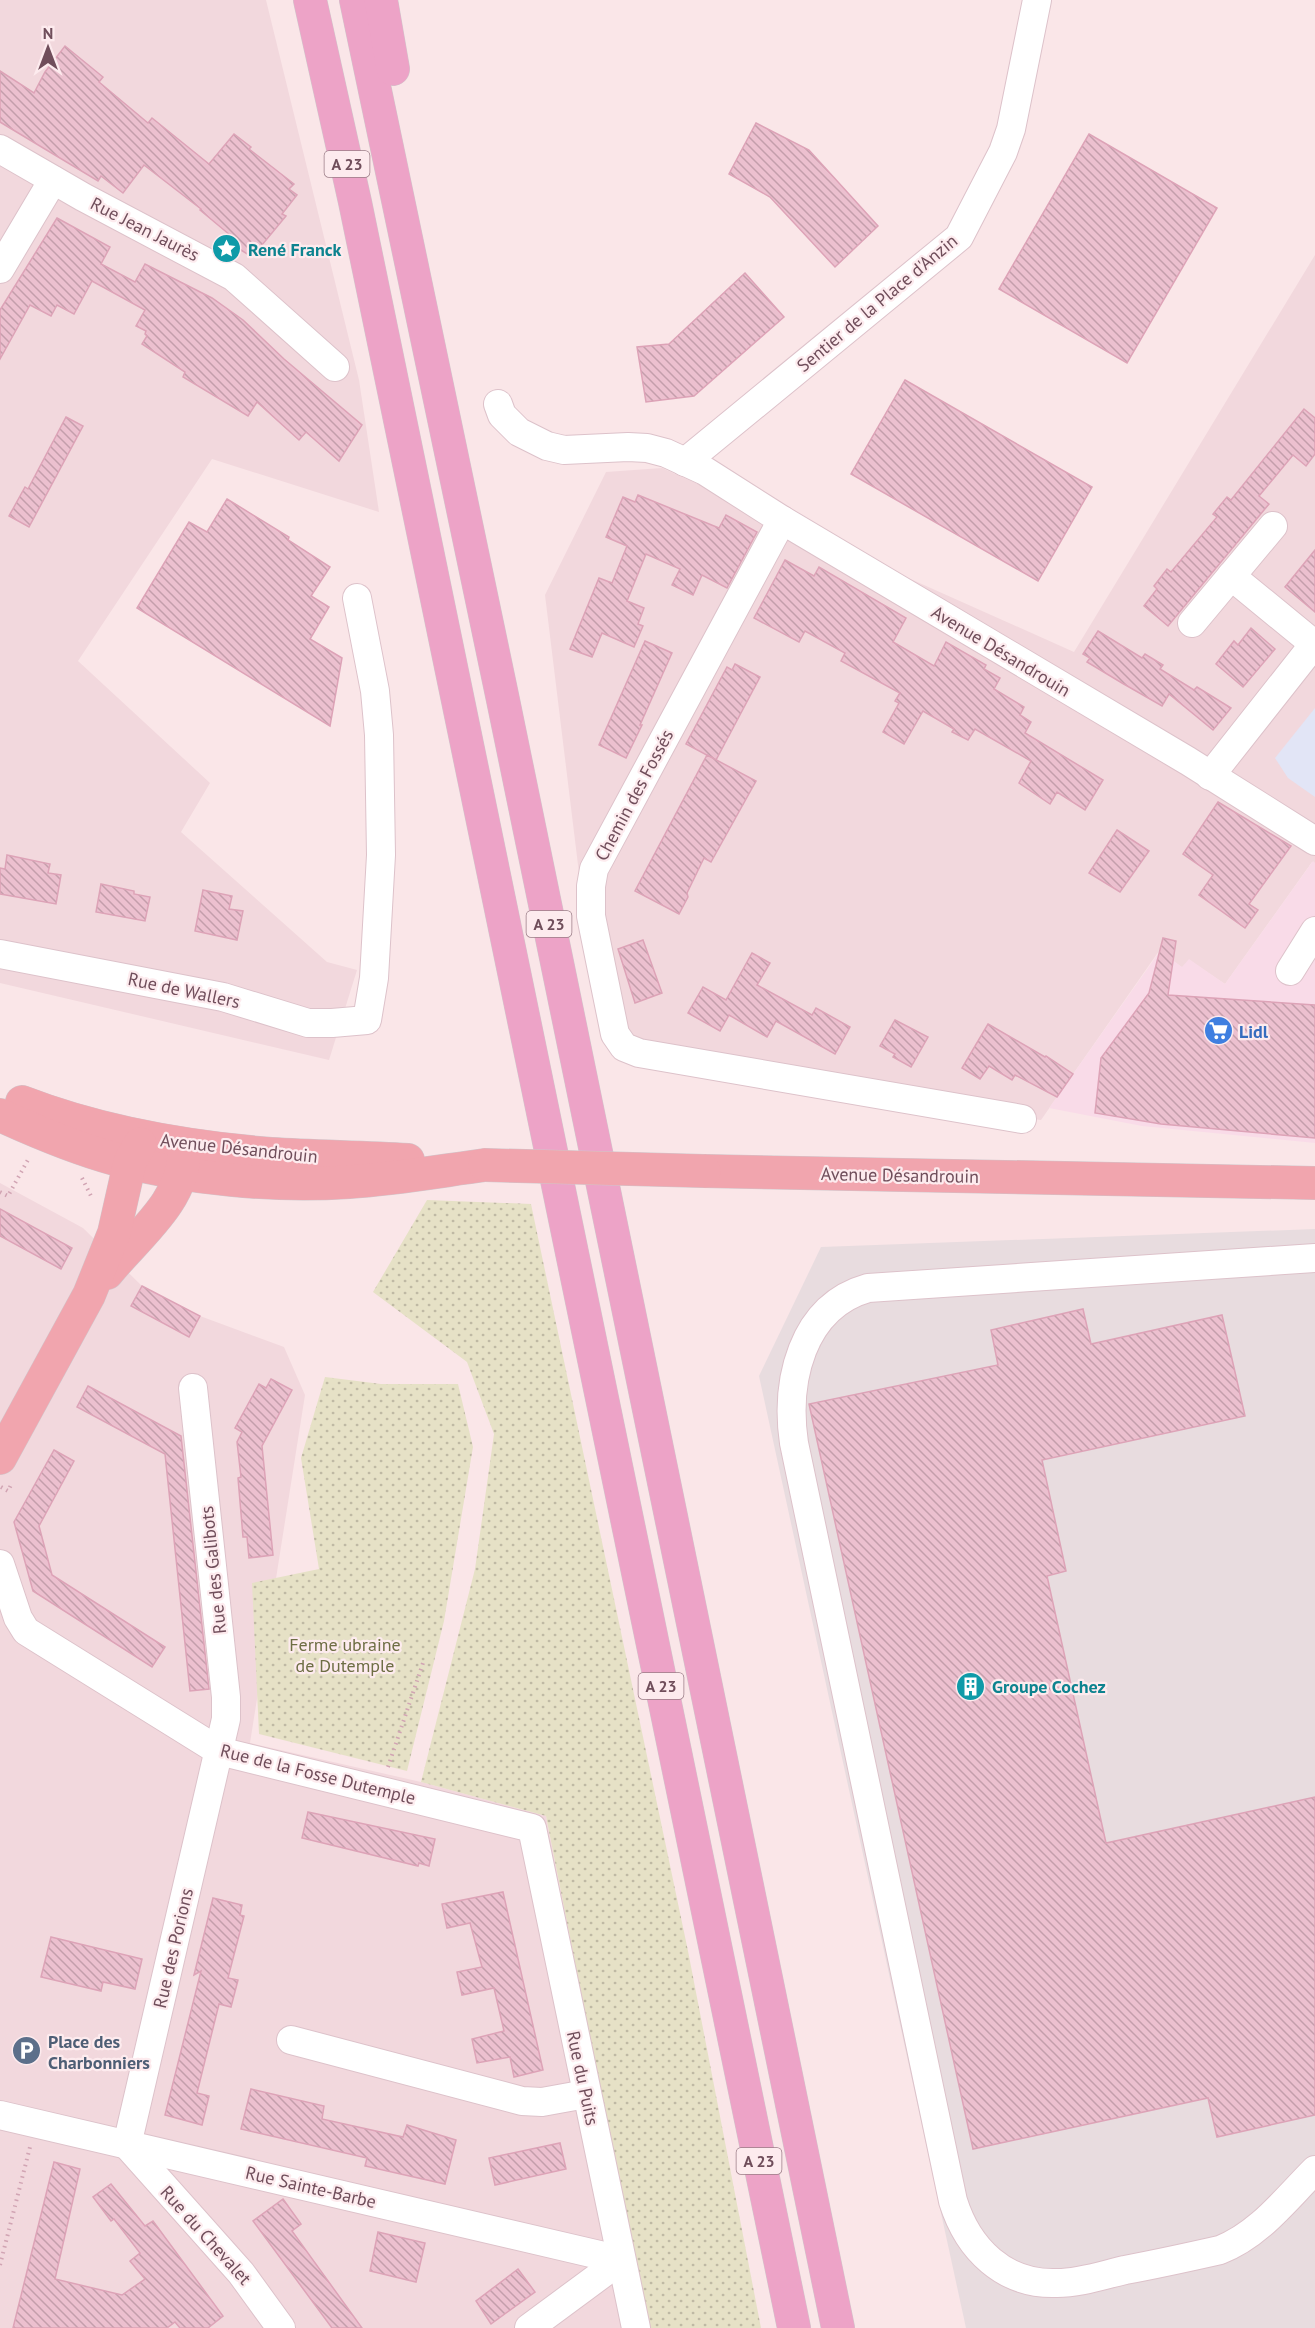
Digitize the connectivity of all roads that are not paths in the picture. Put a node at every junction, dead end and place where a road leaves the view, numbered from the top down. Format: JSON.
{"nodes":[{"id":1,"x":310,"y":0,"type":"edge"},
{"id":2,"x":356,"y":0,"type":"edge"},
{"id":3,"x":381,"y":0,"type":"edge"},
{"id":4,"x":1037,"y":0,"type":"edge"},
{"id":5,"x":0,"y":149,"type":"edge"},
{"id":6,"x":53,"y":180,"type":"junction"},
{"id":7,"x":401,"y":211,"type":"junction"},
{"id":8,"x":0,"y":269,"type":"edge"},
{"id":9,"x":335,"y":367,"type":"dead end"},
{"id":10,"x":498,"y":404,"type":"dead end"},
{"id":11,"x":685,"y":462,"type":"junction"},
{"id":12,"x":782,"y":520,"type":"junction"},
{"id":13,"x":1273,"y":526,"type":"dead end"},
{"id":14,"x":1231,"y":576,"type":"junction"},
{"id":15,"x":357,"y":598,"type":"dead end"},
{"id":16,"x":1192,"y":623,"type":"dead end"},
{"id":17,"x":1315,"y":644,"type":"edge"},
{"id":18,"x":1210,"y":776,"type":"junction"},
{"id":19,"x":1315,"y":841,"type":"edge"},
{"id":20,"x":1315,"y":931,"type":"edge"},
{"id":21,"x":0,"y":954,"type":"edge"},
{"id":22,"x":1290,"y":971,"type":"dead end"},
{"id":23,"x":0,"y":1094,"type":"edge"},
{"id":24,"x":0,"y":1115,"type":"edge"},
{"id":25,"x":1022,"y":1119,"type":"dead end"},
{"id":26,"x":138,"y":1150,"type":"junction"},
{"id":27,"x":183,"y":1159,"type":"junction"},
{"id":28,"x":1315,"y":1183,"type":"edge"},
{"id":29,"x":1315,"y":1258,"type":"edge"},
{"id":30,"x":89,"y":1295,"type":"junction"},
{"id":31,"x":193,"y":1388,"type":"dead end"},
{"id":32,"x":0,"y":1458,"type":"edge"},
{"id":33,"x":0,"y":1564,"type":"edge"},
{"id":34,"x":219,"y":1752,"type":"junction"},
{"id":35,"x":532,"y":1828,"type":"joint"},
{"id":36,"x":291,"y":2040,"type":"dead end"},
{"id":37,"x":789,"y":2088,"type":"junction"},
{"id":38,"x":586,"y":2094,"type":"junction"},
{"id":39,"x":0,"y":2115,"type":"edge"},
{"id":40,"x":127,"y":2145,"type":"junction"},
{"id":41,"x":1315,"y":2170,"type":"edge"},
{"id":42,"x":621,"y":2260,"type":"junction"},
{"id":43,"x":281,"y":2328,"type":"edge"},
{"id":44,"x":529,"y":2328,"type":"edge"},
{"id":45,"x":636,"y":2328,"type":"edge"},
{"id":46,"x":794,"y":2328,"type":"edge"},
{"id":47,"x":838,"y":2328,"type":"edge"},
{"id":48,"x":861,"y":2328,"type":"edge"}],
"edges":[{"from":1,"to":46,"type":"highway","number":"A 23"},
{"from":2,"to":7,"type":"highway","number":"A 23"},
{"from":3,"to":7,"type":"highway"},
{"from":4,"to":11,"type":"street","name":"Sentier de la Place d'Anzin"},
{"from":5,"to":6,"type":"street","name":"Rue Jean Jaurès"},
{"from":6,"to":8,"type":"street"},
{"from":6,"to":9,"type":"street","name":"Rue Jean Jaurès"},
{"from":7,"to":37,"type":"highway","number":"A 23"},
{"from":10,"to":11,"type":"street","name":"Avenue Désandrouin"},
{"from":11,"to":12,"type":"street","name":"Avenue Désandrouin"},
{"from":12,"to":18,"type":"street","name":"Avenue Désandrouin"},
{"from":12,"to":25,"type":"street","name":"Chemin des Fossés"},
{"from":13,"to":14,"type":"street"},
{"from":14,"to":16,"type":"street"},
{"from":14,"to":17,"type":"street"},
{"from":15,"to":21,"type":"street","name":"Rue de Wallers"},
{"from":17,"to":18,"type":"street"},
{"from":18,"to":19,"type":"street","name":"Avenue Désandrouin"},
{"from":20,"to":22,"type":"street"},
{"from":23,"to":26,"type":"main road","name":"Avenue Désandrouin"},
{"from":24,"to":26,"type":"main road","name":"Avenue Désandrouin"},
{"from":26,"to":27,"type":"main road","name":"Avenue Désandrouin"},
{"from":26,"to":30,"type":"main road"},
{"from":27,"to":28,"type":"main road","name":"Avenue Désandrouin","bridge":true},
{"from":27,"to":30,"type":"main road"},
{"from":29,"to":41,"type":"street"},
{"from":30,"to":32,"type":"main road"},
{"from":31,"to":34,"type":"street","name":"Rue des Galibots"},
{"from":33,"to":34,"type":"street","name":"Rue de la Fosse Dutemple"},
{"from":34,"to":35,"type":"street","name":"Rue de la Fosse Dutemple"},
{"from":34,"to":40,"type":"street","name":"Rue des Porions"},
{"from":35,"to":38,"type":"street","name":"Rue du Puits"},
{"from":36,"to":38,"type":"street"},
{"from":37,"to":47,"type":"highway","number":"A 23"},
{"from":37,"to":48,"type":"highway"},
{"from":38,"to":42,"type":"street","name":"Rue du Puits"},
{"from":39,"to":40,"type":"street","name":"Rue Sainte-Barbe"},
{"from":40,"to":42,"type":"street","name":"Rue Sainte-Barbe"},
{"from":40,"to":43,"type":"street","name":"Rue du Chevalet"},
{"from":42,"to":44,"type":"street"},
{"from":42,"to":45,"type":"street","name":"Rue du Puits"}]}
